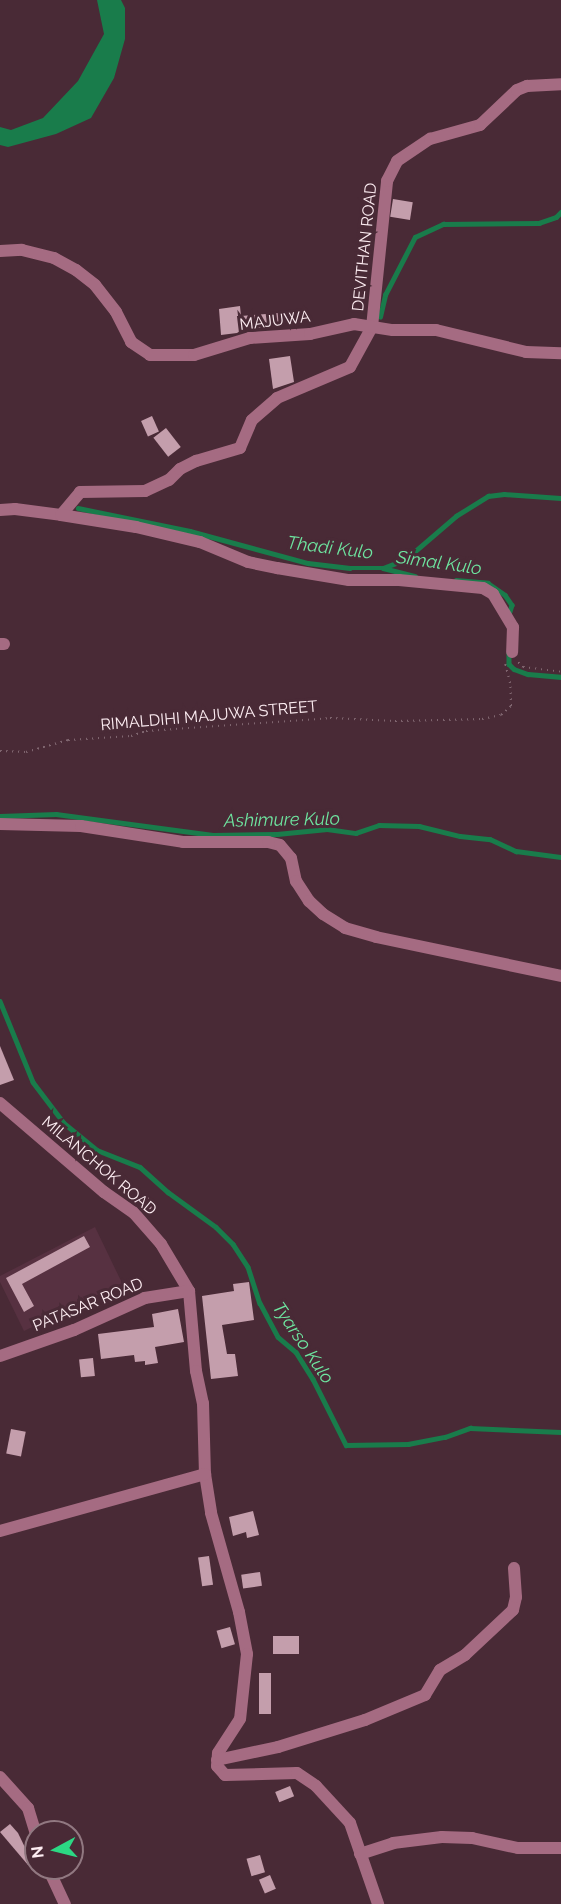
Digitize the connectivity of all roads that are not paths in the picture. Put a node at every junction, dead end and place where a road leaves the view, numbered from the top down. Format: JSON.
{"nodes":[{"id":1,"x":561,"y":84,"type":"edge"},
{"id":2,"x":0,"y":251,"type":"edge"},
{"id":3,"x":372,"y":327,"type":"junction"},
{"id":4,"x":561,"y":353,"type":"edge"},
{"id":5,"x":0,"y":510,"type":"edge"},
{"id":6,"x":63,"y":513,"type":"junction"},
{"id":7,"x":509,"y":654,"type":"road end"},
{"id":8,"x":0,"y":824,"type":"edge"},
{"id":9,"x":561,"y":976,"type":"edge"},
{"id":10,"x":0,"y":1103,"type":"edge"},
{"id":11,"x":189,"y":1291,"type":"junction"},
{"id":12,"x":0,"y":1356,"type":"edge"},
{"id":13,"x":205,"y":1474,"type":"junction"},
{"id":14,"x":0,"y":1531,"type":"edge"},
{"id":15,"x":514,"y":1568,"type":"dead end"},
{"id":16,"x":217,"y":1760,"type":"junction"},
{"id":17,"x":0,"y":1777,"type":"edge"},
{"id":18,"x":32,"y":1820,"type":"edge"},
{"id":19,"x":561,"y":1848,"type":"edge"},
{"id":20,"x":360,"y":1854,"type":"junction"},
{"id":21,"x":54,"y":1880,"type":"edge"},
{"id":22,"x":65,"y":1904,"type":"edge"},
{"id":23,"x":378,"y":1904,"type":"edge"}],
"edges":[{"from":1,"to":3,"type":"street","name":"DEVITHAN ROAD"},
{"from":2,"to":3,"type":"street","name":"MAJUWA"},
{"from":3,"to":4,"type":"street","name":"MAJUWA"},
{"from":3,"to":6,"type":"street","name":"DEVITHAN ROAD"},
{"from":5,"to":6,"type":"street"},
{"from":6,"to":7,"type":"street"},
{"from":8,"to":9,"type":"street"},
{"from":10,"to":11,"type":"street","name":"MILANCHOK ROAD"},
{"from":11,"to":12,"type":"street","name":"PATASAR ROAD"},
{"from":11,"to":13,"type":"street"},
{"from":13,"to":14,"type":"street"},
{"from":13,"to":16,"type":"street"},
{"from":15,"to":16,"type":"street"},
{"from":16,"to":20,"type":"street"},
{"from":17,"to":18,"type":"street"},
{"from":19,"to":20,"type":"street"},
{"from":20,"to":23,"type":"street"},
{"from":21,"to":22,"type":"street"}]}
